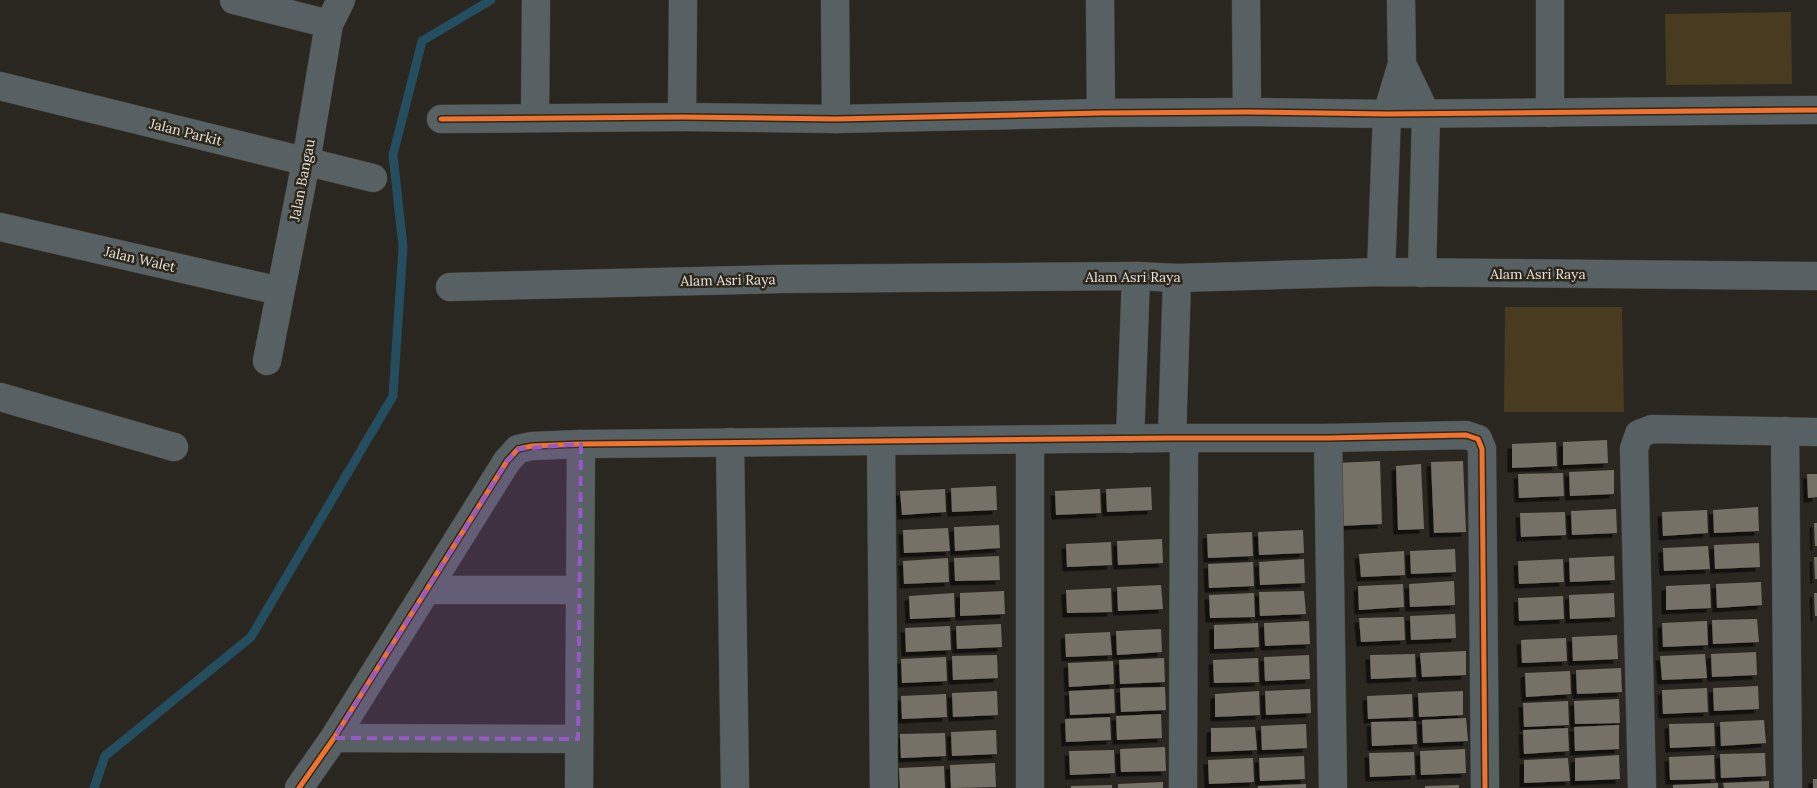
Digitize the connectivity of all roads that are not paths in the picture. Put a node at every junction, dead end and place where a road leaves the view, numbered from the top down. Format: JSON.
{"nodes":[{"id":1,"x":234,"y":0,"type":"edge"},
{"id":2,"x":341,"y":0,"type":"edge"},
{"id":3,"x":536,"y":0,"type":"edge"},
{"id":4,"x":683,"y":0,"type":"edge"},
{"id":5,"x":835,"y":0,"type":"edge"},
{"id":6,"x":1100,"y":0,"type":"edge"},
{"id":7,"x":1246,"y":0,"type":"edge"},
{"id":8,"x":1401,"y":0,"type":"edge"},
{"id":9,"x":1550,"y":0,"type":"edge"},
{"id":10,"x":329,"y":24,"type":"junction"},
{"id":11,"x":1402,"y":64,"type":"junction"},
{"id":12,"x":0,"y":86,"type":"edge"},
{"id":13,"x":1817,"y":110,"type":"edge"},
{"id":14,"x":1248,"y":112,"type":"junction"},
{"id":15,"x":1101,"y":113,"type":"junction"},
{"id":16,"x":1550,"y":113,"type":"junction"},
{"id":17,"x":1387,"y":114,"type":"junction"},
{"id":18,"x":1426,"y":114,"type":"junction"},
{"id":19,"x":682,"y":117,"type":"junction"},
{"id":20,"x":535,"y":118,"type":"junction"},
{"id":21,"x":442,"y":119,"type":"dead end"},
{"id":22,"x":836,"y":119,"type":"junction"},
{"id":23,"x":306,"y":162,"type":"junction"},
{"id":24,"x":372,"y":178,"type":"dead end"},
{"id":25,"x":0,"y":227,"type":"edge"},
{"id":26,"x":1381,"y":272,"type":"junction"},
{"id":27,"x":1422,"y":273,"type":"junction"},
{"id":28,"x":1136,"y":276,"type":"junction"},
{"id":29,"x":1817,"y":276,"type":"edge"},
{"id":30,"x":1177,"y":278,"type":"junction"},
{"id":31,"x":450,"y":287,"type":"dead end"},
{"id":32,"x":280,"y":291,"type":"junction"},
{"id":33,"x":267,"y":361,"type":"dead end"},
{"id":34,"x":0,"y":397,"type":"edge"},
{"id":35,"x":1784,"y":432,"type":"junction"},
{"id":36,"x":1817,"y":432,"type":"edge"},
{"id":37,"x":1178,"y":438,"type":"junction"},
{"id":38,"x":1328,"y":438,"type":"junction"},
{"id":39,"x":1130,"y":439,"type":"junction"},
{"id":40,"x":881,"y":440,"type":"junction"},
{"id":41,"x":1030,"y":440,"type":"junction"},
{"id":42,"x":730,"y":442,"type":"junction"},
{"id":43,"x":581,"y":444,"type":"junction"},
{"id":44,"x":174,"y":447,"type":"dead end"},
{"id":45,"x":428,"y":590,"type":"junction"},
{"id":46,"x":579,"y":590,"type":"junction"},
{"id":47,"x":334,"y":738,"type":"junction"},
{"id":48,"x":578,"y":739,"type":"junction"},
{"id":49,"x":299,"y":788,"type":"edge"},
{"id":50,"x":579,"y":788,"type":"edge"},
{"id":51,"x":735,"y":788,"type":"edge"},
{"id":52,"x":884,"y":788,"type":"edge"},
{"id":53,"x":1030,"y":788,"type":"edge"},
{"id":54,"x":1183,"y":788,"type":"edge"},
{"id":55,"x":1333,"y":788,"type":"edge"},
{"id":56,"x":1485,"y":788,"type":"edge"},
{"id":57,"x":1642,"y":788,"type":"edge"},
{"id":58,"x":1788,"y":788,"type":"edge"}],
"edges":[{"from":1,"to":10,"type":"street"},
{"from":2,"to":10,"type":"street","name":"Jalan Bangau"},
{"from":3,"to":20,"type":"street"},
{"from":4,"to":19,"type":"street"},
{"from":5,"to":22,"type":"street"},
{"from":6,"to":15,"type":"street"},
{"from":7,"to":14,"type":"street"},
{"from":8,"to":11,"type":"street"},
{"from":9,"to":16,"type":"street"},
{"from":10,"to":23,"type":"street","name":"Jalan Bangau"},
{"from":11,"to":17,"type":"street"},
{"from":11,"to":18,"type":"street"},
{"from":12,"to":23,"type":"street","name":"Jalan Parkit"},
{"from":13,"to":16,"type":"street"},
{"from":14,"to":15,"type":"street"},
{"from":14,"to":17,"type":"street"},
{"from":15,"to":22,"type":"street"},
{"from":16,"to":18,"type":"street"},
{"from":17,"to":18,"type":"street"},
{"from":17,"to":26,"type":"street"},
{"from":18,"to":27,"type":"street"},
{"from":19,"to":20,"type":"street"},
{"from":19,"to":22,"type":"street"},
{"from":20,"to":21,"type":"street"},
{"from":23,"to":24,"type":"street","name":"Jalan Parkit"},
{"from":23,"to":32,"type":"street","name":"Jalan Bangau"},
{"from":25,"to":32,"type":"street","name":"Jalan Walet"},
{"from":26,"to":27,"type":"street","name":"Alam Asri Raya"},
{"from":26,"to":30,"type":"street","name":"Alam Asri Raya"},
{"from":27,"to":29,"type":"street","name":"Alam Asri Raya"},
{"from":28,"to":30,"type":"street","name":"Alam Asri Raya"},
{"from":28,"to":31,"type":"street","name":"Alam Asri Raya"},
{"from":28,"to":39,"type":"street"},
{"from":30,"to":37,"type":"street"},
{"from":32,"to":33,"type":"street","name":"Jalan Bangau"},
{"from":34,"to":44,"type":"street"},
{"from":35,"to":36,"type":"street"},
{"from":35,"to":57,"type":"street"},
{"from":35,"to":58,"type":"street"},
{"from":37,"to":38,"type":"street"},
{"from":37,"to":39,"type":"street"},
{"from":37,"to":54,"type":"street"},
{"from":38,"to":55,"type":"street"},
{"from":38,"to":56,"type":"street"},
{"from":39,"to":41,"type":"street"},
{"from":40,"to":41,"type":"street"},
{"from":40,"to":42,"type":"street"},
{"from":40,"to":52,"type":"street"},
{"from":41,"to":53,"type":"street"},
{"from":42,"to":43,"type":"street"},
{"from":42,"to":51,"type":"street"},
{"from":43,"to":45,"type":"street"},
{"from":43,"to":46,"type":"street"},
{"from":45,"to":46,"type":"street"},
{"from":45,"to":47,"type":"street"},
{"from":46,"to":48,"type":"street"},
{"from":47,"to":48,"type":"street"},
{"from":47,"to":49,"type":"street"},
{"from":48,"to":50,"type":"street"}]}
